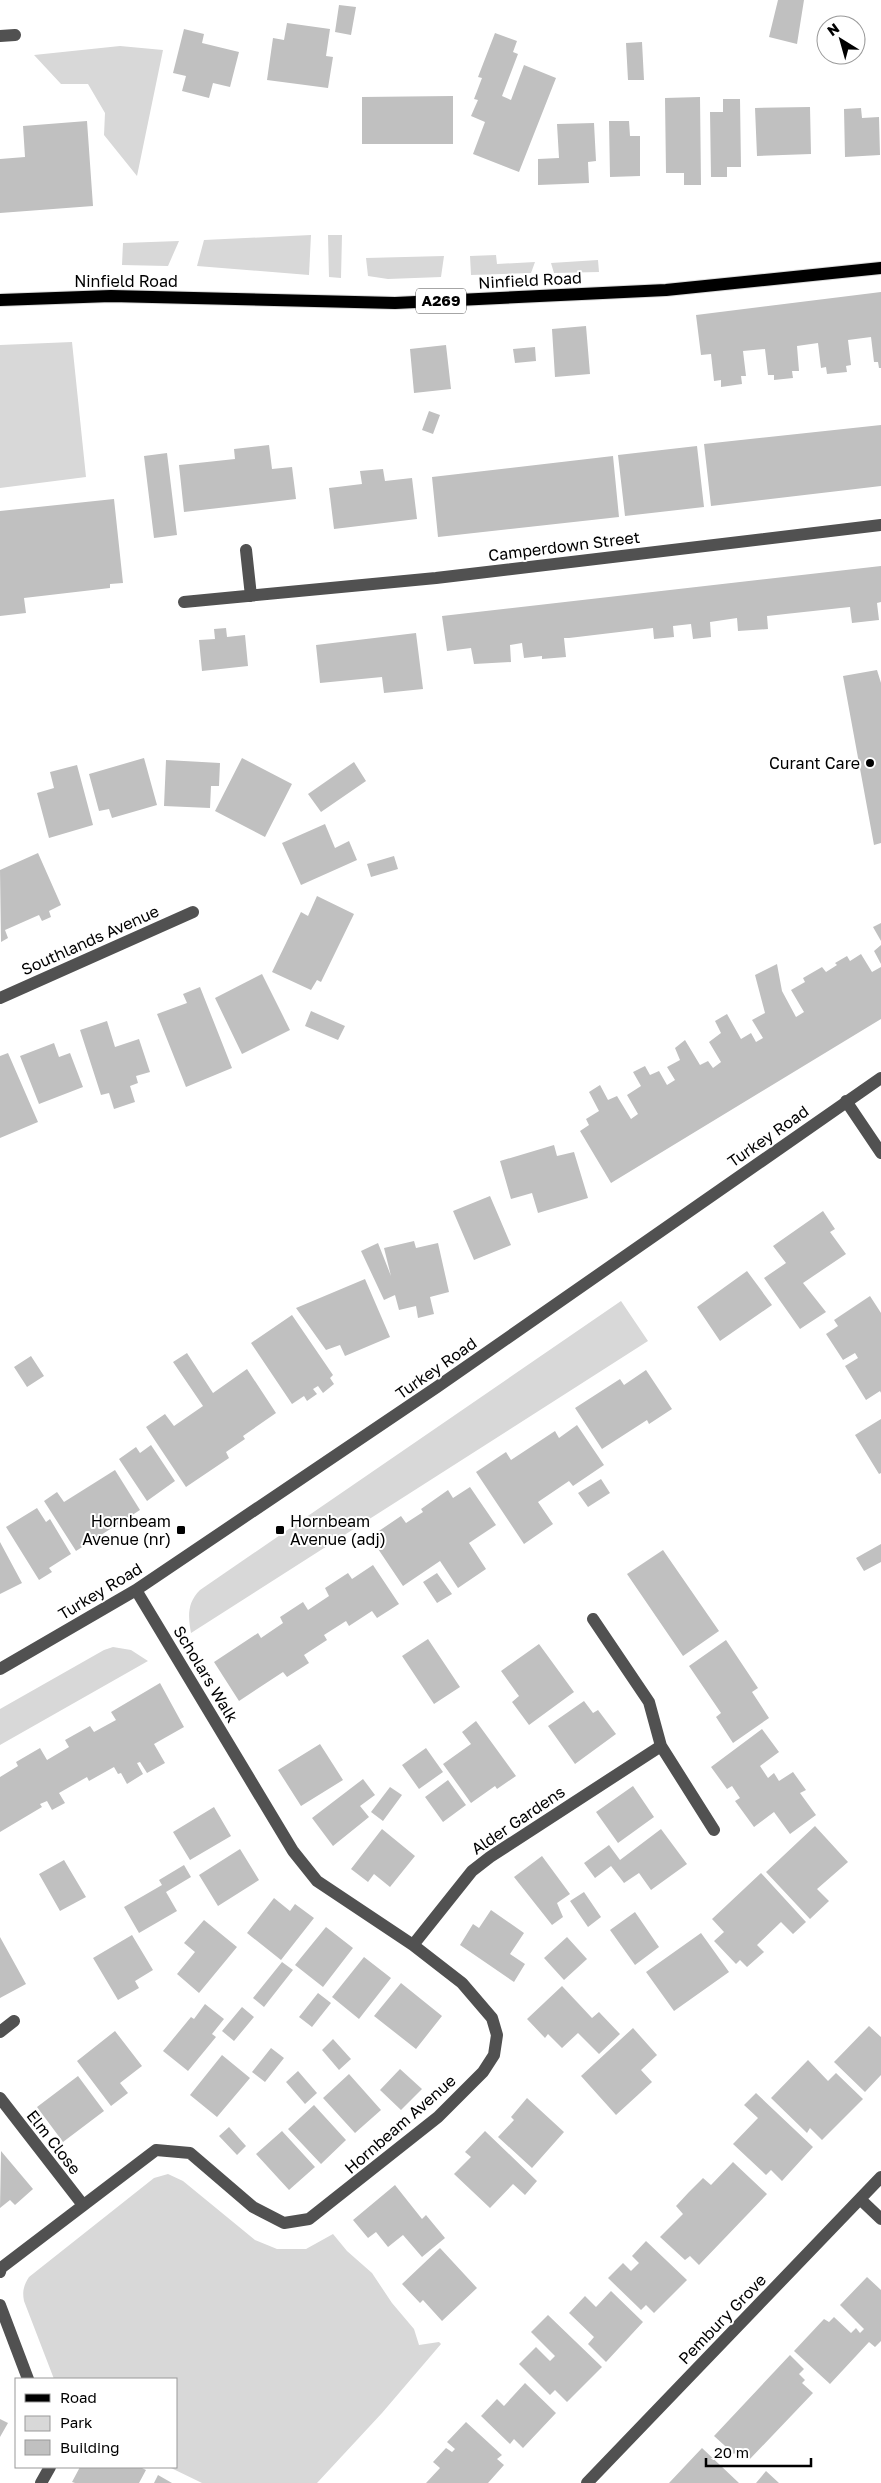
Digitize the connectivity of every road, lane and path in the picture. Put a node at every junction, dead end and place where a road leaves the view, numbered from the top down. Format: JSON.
{"nodes":[{"id":1,"x":15,"y":35,"type":"dead end"},
{"id":2,"x":0,"y":36,"type":"edge"},
{"id":3,"x":881,"y":268,"type":"edge"},
{"id":4,"x":0,"y":300,"type":"edge"},
{"id":5,"x":881,"y":525,"type":"edge"},
{"id":6,"x":246,"y":550,"type":"dead end"},
{"id":7,"x":251,"y":596,"type":"junction"},
{"id":8,"x":184,"y":602,"type":"dead end"},
{"id":9,"x":193,"y":912,"type":"dead end"},
{"id":10,"x":0,"y":998,"type":"edge"},
{"id":11,"x":881,"y":1078,"type":"edge"},
{"id":12,"x":846,"y":1101,"type":"junction"},
{"id":13,"x":881,"y":1153,"type":"edge"},
{"id":14,"x":136,"y":1590,"type":"junction"},
{"id":15,"x":593,"y":1618,"type":"dead end"},
{"id":16,"x":0,"y":1669,"type":"edge"},
{"id":17,"x":661,"y":1746,"type":"junction"},
{"id":18,"x":248,"y":1774,"type":"joint"},
{"id":19,"x":714,"y":1830,"type":"dead end"},
{"id":20,"x":413,"y":1945,"type":"junction"},
{"id":21,"x":14,"y":2021,"type":"dead end"},
{"id":22,"x":0,"y":2032,"type":"edge"},
{"id":23,"x":0,"y":2098,"type":"edge"},
{"id":24,"x":881,"y":2177,"type":"edge"},
{"id":25,"x":860,"y":2199,"type":"junction"},
{"id":26,"x":83,"y":2205,"type":"junction"},
{"id":27,"x":881,"y":2219,"type":"edge"},
{"id":28,"x":0,"y":2272,"type":"edge"},
{"id":29,"x":0,"y":2305,"type":"edge"},
{"id":30,"x":28,"y":2378,"type":"edge"},
{"id":31,"x":49,"y":2468,"type":"edge"},
{"id":32,"x":41,"y":2483,"type":"edge"},
{"id":33,"x":587,"y":2483,"type":"edge"}],
"edges":[{"from":1,"to":2,"type":"street"},
{"from":3,"to":4,"type":"main road","name":"Ninfield Road","number":"A269"},
{"from":5,"to":7,"type":"street","name":"Camperdown Street"},
{"from":6,"to":7,"type":"street"},
{"from":7,"to":8,"type":"street","name":"Camperdown Street"},
{"from":9,"to":10,"type":"street","name":"Southlands Avenue"},
{"from":11,"to":12,"type":"street","name":"Turkey Road"},
{"from":12,"to":13,"type":"street"},
{"from":12,"to":14,"type":"street","name":"Turkey Road"},
{"from":14,"to":16,"type":"street","name":"Turkey Road"},
{"from":14,"to":18,"type":"street","name":"Scholars Walk"},
{"from":15,"to":17,"type":"street"},
{"from":17,"to":19,"type":"street"},
{"from":17,"to":20,"type":"street","name":"Alder Gardens"},
{"from":18,"to":20,"type":"street","name":"Hornbeam Avenue"},
{"from":20,"to":26,"type":"street","name":"Hornbeam Avenue"},
{"from":21,"to":22,"type":"street"},
{"from":23,"to":26,"type":"street","name":"Elm Close"},
{"from":24,"to":25,"type":"street","name":"Pembury Grove"},
{"from":25,"to":27,"type":"street"},
{"from":25,"to":33,"type":"street","name":"Pembury Grove"},
{"from":26,"to":28,"type":"street","name":"Hornbeam Avenue"},
{"from":29,"to":30,"type":"street"},
{"from":31,"to":32,"type":"street"}]}
